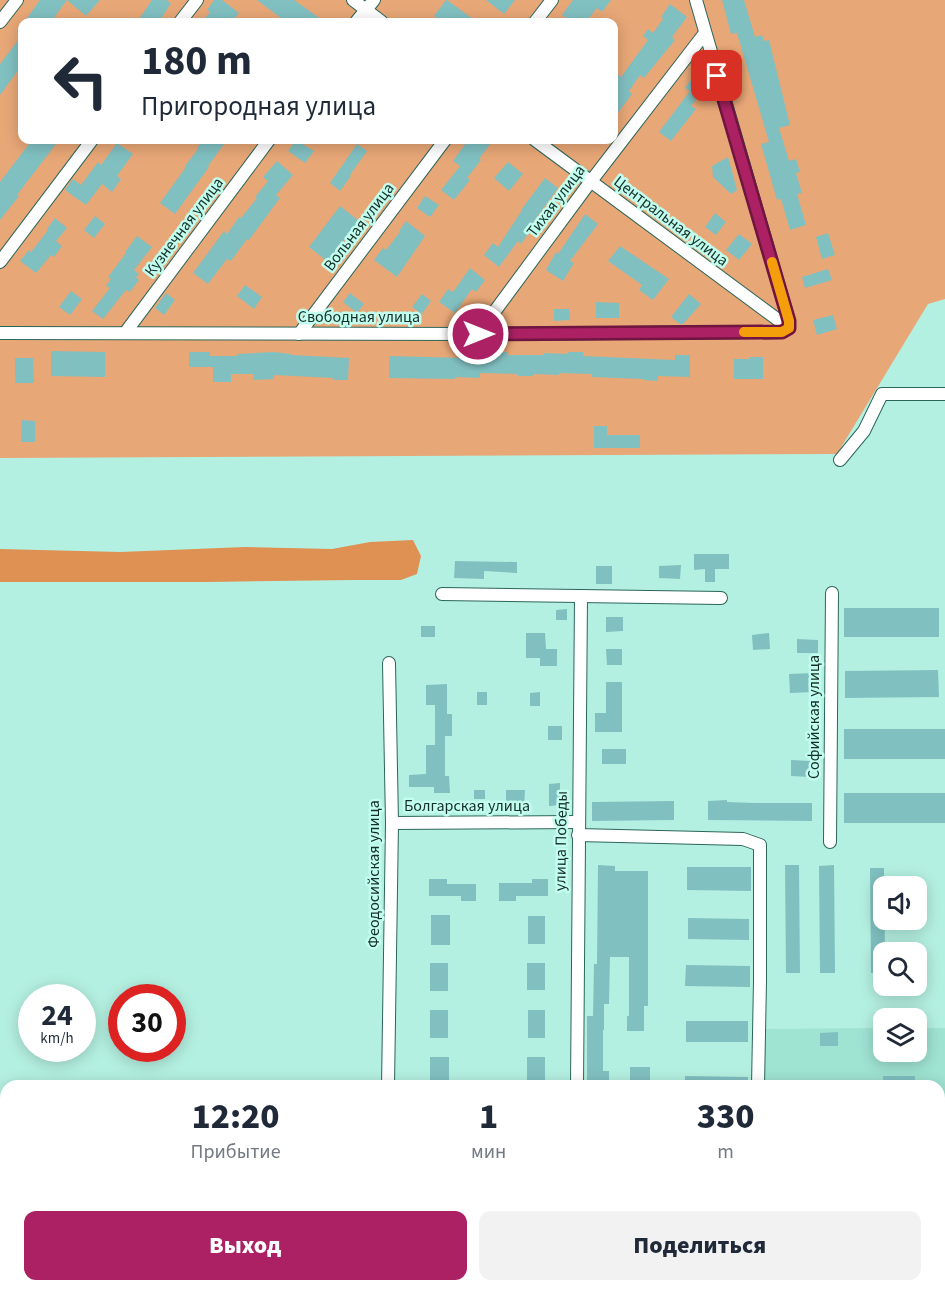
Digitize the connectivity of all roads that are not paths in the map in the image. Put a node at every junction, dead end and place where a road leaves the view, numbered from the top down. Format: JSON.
{"nodes":[{"id":1,"x":16,"y":0,"type":"edge"},
{"id":2,"x":197,"y":0,"type":"edge"},
{"id":3,"x":353,"y":0,"type":"edge"},
{"id":4,"x":552,"y":0,"type":"edge"},
{"id":5,"x":696,"y":0,"type":"edge"},
{"id":6,"x":370,"y":5,"type":"edge"},
{"id":7,"x":183,"y":18,"type":"edge"},
{"id":8,"x":359,"y":18,"type":"edge"},
{"id":9,"x":379,"y":18,"type":"edge"},
{"id":10,"x":538,"y":18,"type":"edge"},
{"id":11,"x":0,"y":22,"type":"edge"},
{"id":12,"x":705,"y":33,"type":"junction"},
{"id":13,"x":89,"y":144,"type":"edge"},
{"id":14,"x":266,"y":144,"type":"edge"},
{"id":15,"x":442,"y":144,"type":"edge"},
{"id":16,"x":540,"y":144,"type":"edge"},
{"id":17,"x":590,"y":182,"type":"junction"},
{"id":18,"x":0,"y":262,"type":"edge"},
{"id":19,"x":789,"y":328,"type":"junction"},
{"id":20,"x":0,"y":333,"type":"edge"},
{"id":21,"x":125,"y":333,"type":"junction"},
{"id":22,"x":299,"y":334,"type":"junction"},
{"id":23,"x":478,"y":334,"type":"junction"},
{"id":24,"x":945,"y":393,"type":"edge"},
{"id":25,"x":840,"y":460,"type":"dead end"},
{"id":26,"x":832,"y":593,"type":"dead end"},
{"id":27,"x":442,"y":594,"type":"dead end"},
{"id":28,"x":581,"y":596,"type":"junction"},
{"id":29,"x":721,"y":598,"type":"dead end"},
{"id":30,"x":389,"y":663,"type":"dead end"},
{"id":31,"x":579,"y":822,"type":"junction"},
{"id":32,"x":392,"y":823,"type":"junction"},
{"id":33,"x":578,"y":835,"type":"junction"},
{"id":34,"x":830,"y":842,"type":"dead end"},
{"id":35,"x":388,"y":1080,"type":"edge"},
{"id":36,"x":577,"y":1080,"type":"edge"},
{"id":37,"x":758,"y":1080,"type":"edge"}],
"edges":[{"from":1,"to":11,"type":"street"},
{"from":2,"to":7,"type":"street"},
{"from":3,"to":6,"type":"street"},
{"from":4,"to":10,"type":"street"},
{"from":5,"to":12,"type":"street"},
{"from":6,"to":8,"type":"street"},
{"from":6,"to":9,"type":"street"},
{"from":12,"to":17,"type":"street","name":"Тихая улица"},
{"from":12,"to":19,"type":"street"},
{"from":13,"to":18,"type":"street"},
{"from":14,"to":21,"type":"street","name":"Кузнечная улица"},
{"from":15,"to":22,"type":"street","name":"Вольная улица"},
{"from":16,"to":17,"type":"street","name":"Центральная улица"},
{"from":17,"to":19,"type":"street","name":"Центральная улица"},
{"from":17,"to":23,"type":"street","name":"Тихая улица"},
{"from":19,"to":23,"type":"street","name":"Свободная улица"},
{"from":20,"to":21,"type":"street","name":"Свободная улица"},
{"from":21,"to":22,"type":"street","name":"Свободная улица"},
{"from":22,"to":23,"type":"street","name":"Свободная улица"},
{"from":24,"to":25,"type":"street"},
{"from":26,"to":34,"type":"street","name":"Софийская улица"},
{"from":27,"to":28,"type":"street"},
{"from":28,"to":29,"type":"street"},
{"from":28,"to":31,"type":"street","name":"улица Победы"},
{"from":30,"to":32,"type":"street","name":"Феодосийская улица"},
{"from":31,"to":32,"type":"street","name":"Болгарская улица"},
{"from":31,"to":33,"type":"street","name":"улица Победы"},
{"from":32,"to":35,"type":"street","name":"Феодосийская улица"},
{"from":33,"to":36,"type":"street","name":"улица Победы"},
{"from":33,"to":37,"type":"street"}]}
